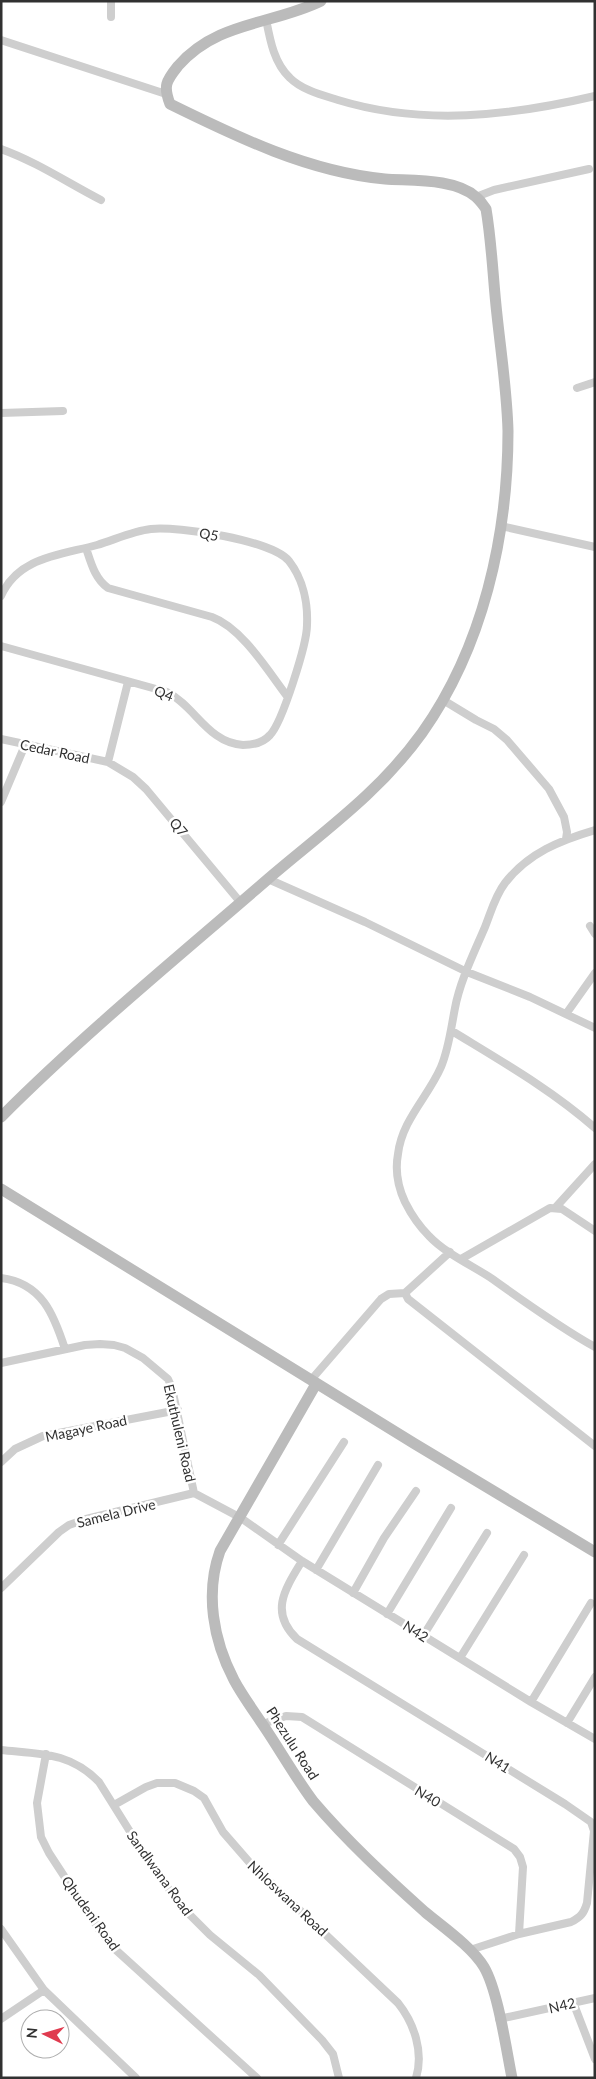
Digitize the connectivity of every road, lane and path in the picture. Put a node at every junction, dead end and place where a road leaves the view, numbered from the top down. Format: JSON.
{"nodes":[{"id":1,"x":111,"y":1,"type":"edge"},
{"id":2,"x":321,"y":1,"type":"edge"},
{"id":3,"x":111,"y":17,"type":"dead end"},
{"id":4,"x":266,"y":19,"type":"junction"},
{"id":5,"x":1,"y":40,"type":"edge"},
{"id":6,"x":166,"y":94,"type":"junction"},
{"id":7,"x":595,"y":96,"type":"edge"},
{"id":8,"x":1,"y":150,"type":"edge"},
{"id":9,"x":588,"y":170,"type":"dead end"},
{"id":10,"x":476,"y":197,"type":"junction"},
{"id":11,"x":101,"y":200,"type":"dead end"},
{"id":12,"x":595,"y":382,"type":"edge"},
{"id":13,"x":577,"y":388,"type":"dead end"},
{"id":14,"x":64,"y":411,"type":"dead end"},
{"id":15,"x":1,"y":413,"type":"edge"},
{"id":16,"x":501,"y":526,"type":"junction"},
{"id":17,"x":595,"y":547,"type":"edge"},
{"id":18,"x":86,"y":548,"type":"junction"},
{"id":19,"x":1,"y":596,"type":"edge"},
{"id":20,"x":1,"y":646,"type":"edge"},
{"id":21,"x":128,"y":682,"type":"junction"},
{"id":22,"x":287,"y":696,"type":"junction"},
{"id":23,"x":443,"y":700,"type":"junction"},
{"id":24,"x":1,"y":739,"type":"edge"},
{"id":25,"x":25,"y":745,"type":"junction"},
{"id":26,"x":108,"y":762,"type":"junction"},
{"id":27,"x":1,"y":802,"type":"edge"},
{"id":28,"x":595,"y":830,"type":"edge"},
{"id":29,"x":566,"y":839,"type":"junction"},
{"id":30,"x":268,"y":879,"type":"junction"},
{"id":31,"x":241,"y":903,"type":"junction"},
{"id":32,"x":590,"y":926,"type":"dead end"},
{"id":33,"x":595,"y":934,"type":"edge"},
{"id":34,"x":467,"y":972,"type":"junction"},
{"id":35,"x":595,"y":973,"type":"edge"},
{"id":36,"x":566,"y":1014,"type":"junction"},
{"id":37,"x":595,"y":1028,"type":"edge"},
{"id":38,"x":452,"y":1031,"type":"junction"},
{"id":39,"x":1,"y":1117,"type":"edge"},
{"id":40,"x":595,"y":1128,"type":"edge"},
{"id":41,"x":595,"y":1164,"type":"edge"},
{"id":42,"x":1,"y":1189,"type":"edge"},
{"id":43,"x":556,"y":1207,"type":"junction"},
{"id":44,"x":595,"y":1231,"type":"edge"},
{"id":45,"x":450,"y":1252,"type":"junction"},
{"id":46,"x":461,"y":1259,"type":"junction"},
{"id":47,"x":1,"y":1278,"type":"edge"},
{"id":48,"x":405,"y":1293,"type":"junction"},
{"id":49,"x":595,"y":1347,"type":"edge"},
{"id":50,"x":65,"y":1349,"type":"junction"},
{"id":51,"x":1,"y":1363,"type":"edge"},
{"id":52,"x":314,"y":1382,"type":"junction"},
{"id":53,"x":178,"y":1410,"type":"junction"},
{"id":54,"x":344,"y":1442,"type":"dead end"},
{"id":55,"x":595,"y":1446,"type":"edge"},
{"id":56,"x":1,"y":1462,"type":"edge"},
{"id":57,"x":378,"y":1465,"type":"dead end"},
{"id":58,"x":416,"y":1491,"type":"dead end"},
{"id":59,"x":194,"y":1493,"type":"junction"},
{"id":60,"x":451,"y":1508,"type":"dead end"},
{"id":61,"x":240,"y":1518,"type":"junction"},
{"id":62,"x":486,"y":1533,"type":"dead end"},
{"id":63,"x":278,"y":1545,"type":"junction"},
{"id":64,"x":595,"y":1552,"type":"edge"},
{"id":65,"x":524,"y":1555,"type":"dead end"},
{"id":66,"x":302,"y":1561,"type":"junction"},
{"id":67,"x":316,"y":1570,"type":"junction"},
{"id":68,"x":1,"y":1588,"type":"edge"},
{"id":69,"x":353,"y":1593,"type":"junction"},
{"id":70,"x":591,"y":1603,"type":"dead end"},
{"id":71,"x":387,"y":1614,"type":"junction"},
{"id":72,"x":423,"y":1636,"type":"junction"},
{"id":73,"x":460,"y":1658,"type":"junction"},
{"id":74,"x":595,"y":1677,"type":"edge"},
{"id":75,"x":530,"y":1702,"type":"junction"},
{"id":76,"x":567,"y":1723,"type":"junction"},
{"id":77,"x":263,"y":1724,"type":"junction"},
{"id":78,"x":595,"y":1739,"type":"edge"},
{"id":79,"x":1,"y":1750,"type":"edge"},
{"id":80,"x":46,"y":1754,"type":"junction"},
{"id":81,"x":114,"y":1805,"type":"junction"},
{"id":82,"x":1,"y":1929,"type":"edge"},
{"id":83,"x":519,"y":1934,"type":"junction"},
{"id":84,"x":470,"y":1950,"type":"junction"},
{"id":85,"x":44,"y":1990,"type":"junction"},
{"id":86,"x":595,"y":1998,"type":"edge"},
{"id":87,"x":573,"y":2002,"type":"junction"},
{"id":88,"x":1,"y":2019,"type":"edge"},
{"id":89,"x":499,"y":2019,"type":"junction"},
{"id":90,"x":595,"y":2058,"type":"edge"},
{"id":91,"x":136,"y":2078,"type":"edge"},
{"id":92,"x":256,"y":2078,"type":"edge"},
{"id":93,"x":339,"y":2078,"type":"edge"},
{"id":94,"x":416,"y":2078,"type":"edge"},
{"id":95,"x":512,"y":2078,"type":"edge"}],
"edges":[{"from":1,"to":3,"type":"street"},
{"from":2,"to":4,"type":"street"},
{"from":4,"to":6,"type":"street"},
{"from":4,"to":7,"type":"street"},
{"from":5,"to":6,"type":"street"},
{"from":6,"to":10,"type":"street"},
{"from":8,"to":11,"type":"street"},
{"from":9,"to":10,"type":"street"},
{"from":10,"to":16,"type":"street"},
{"from":12,"to":13,"type":"street"},
{"from":14,"to":15,"type":"street"},
{"from":16,"to":17,"type":"street"},
{"from":16,"to":23,"type":"street"},
{"from":18,"to":19,"type":"street","name":"Q5"},
{"from":18,"to":22,"type":"street"},
{"from":18,"to":22,"type":"street","name":"Q5"},
{"from":20,"to":21,"type":"street","name":"Q4"},
{"from":21,"to":22,"type":"street","name":"Q4"},
{"from":21,"to":26,"type":"street"},
{"from":23,"to":29,"type":"street"},
{"from":23,"to":30,"type":"street"},
{"from":24,"to":25,"type":"street","name":"Cedar Road"},
{"from":25,"to":26,"type":"street","name":"Cedar Road"},
{"from":25,"to":27,"type":"street"},
{"from":26,"to":31,"type":"street","name":"Q7"},
{"from":28,"to":29,"type":"street"},
{"from":29,"to":34,"type":"street"},
{"from":30,"to":31,"type":"street"},
{"from":30,"to":34,"type":"street"},
{"from":31,"to":39,"type":"street"},
{"from":32,"to":33,"type":"street"},
{"from":34,"to":36,"type":"street"},
{"from":34,"to":38,"type":"street"},
{"from":35,"to":36,"type":"street"},
{"from":36,"to":37,"type":"street"},
{"from":38,"to":40,"type":"street"},
{"from":38,"to":45,"type":"street"},
{"from":41,"to":43,"type":"street"},
{"from":42,"to":52,"type":"street"},
{"from":43,"to":44,"type":"street"},
{"from":43,"to":46,"type":"street"},
{"from":45,"to":46,"type":"street"},
{"from":45,"to":48,"type":"street"},
{"from":46,"to":49,"type":"street"},
{"from":47,"to":50,"type":"street"},
{"from":48,"to":52,"type":"street"},
{"from":48,"to":55,"type":"street"},
{"from":50,"to":51,"type":"street","name":"Ekuthuleni Road"},
{"from":50,"to":53,"type":"street","name":"Ekuthuleni Road"},
{"from":52,"to":61,"type":"street","name":"Phezulu Road"},
{"from":52,"to":64,"type":"street"},
{"from":53,"to":56,"type":"street","name":"Magaye Road"},
{"from":53,"to":59,"type":"street","name":"Ekuthuleni Road"},
{"from":54,"to":63,"type":"street"},
{"from":57,"to":67,"type":"street"},
{"from":58,"to":69,"type":"street"},
{"from":59,"to":61,"type":"street","name":"Ekuthuleni Road"},
{"from":59,"to":68,"type":"street","name":"Samela Drive"},
{"from":60,"to":71,"type":"street"},
{"from":61,"to":63,"type":"street","name":"N42"},
{"from":61,"to":77,"type":"street","name":"Phezulu Road"},
{"from":62,"to":72,"type":"street"},
{"from":63,"to":66,"type":"street","name":"N42"},
{"from":65,"to":73,"type":"street"},
{"from":66,"to":67,"type":"street","name":"N42"},
{"from":66,"to":83,"type":"street","name":"N41"},
{"from":67,"to":69,"type":"street","name":"N42"},
{"from":69,"to":71,"type":"street","name":"N42"},
{"from":70,"to":75,"type":"street"},
{"from":71,"to":72,"type":"street","name":"N42"},
{"from":72,"to":73,"type":"street","name":"N42"},
{"from":73,"to":75,"type":"street","name":"N42"},
{"from":74,"to":76,"type":"street"},
{"from":75,"to":76,"type":"street","name":"N42"},
{"from":76,"to":78,"type":"street","name":"N42"},
{"from":77,"to":83,"type":"street","name":"N40"},
{"from":77,"to":84,"type":"street","name":"Phezulu Road"},
{"from":79,"to":80,"type":"street","name":"Sandlwana Road"},
{"from":80,"to":81,"type":"street","name":"Sandlwana Road"},
{"from":80,"to":92,"type":"street","name":"Qhudeni Road"},
{"from":81,"to":93,"type":"street","name":"Sandlwana Road"},
{"from":81,"to":94,"type":"street","name":"Nhloswana Road"},
{"from":82,"to":85,"type":"street"},
{"from":83,"to":84,"type":"street","name":"N41"},
{"from":84,"to":89,"type":"street","name":"Phezulu Road"},
{"from":85,"to":88,"type":"street"},
{"from":85,"to":91,"type":"street"},
{"from":86,"to":87,"type":"street","name":"N42"},
{"from":87,"to":89,"type":"street","name":"N42"},
{"from":87,"to":90,"type":"street"},
{"from":89,"to":95,"type":"street","name":"Phezulu Road"}]}
